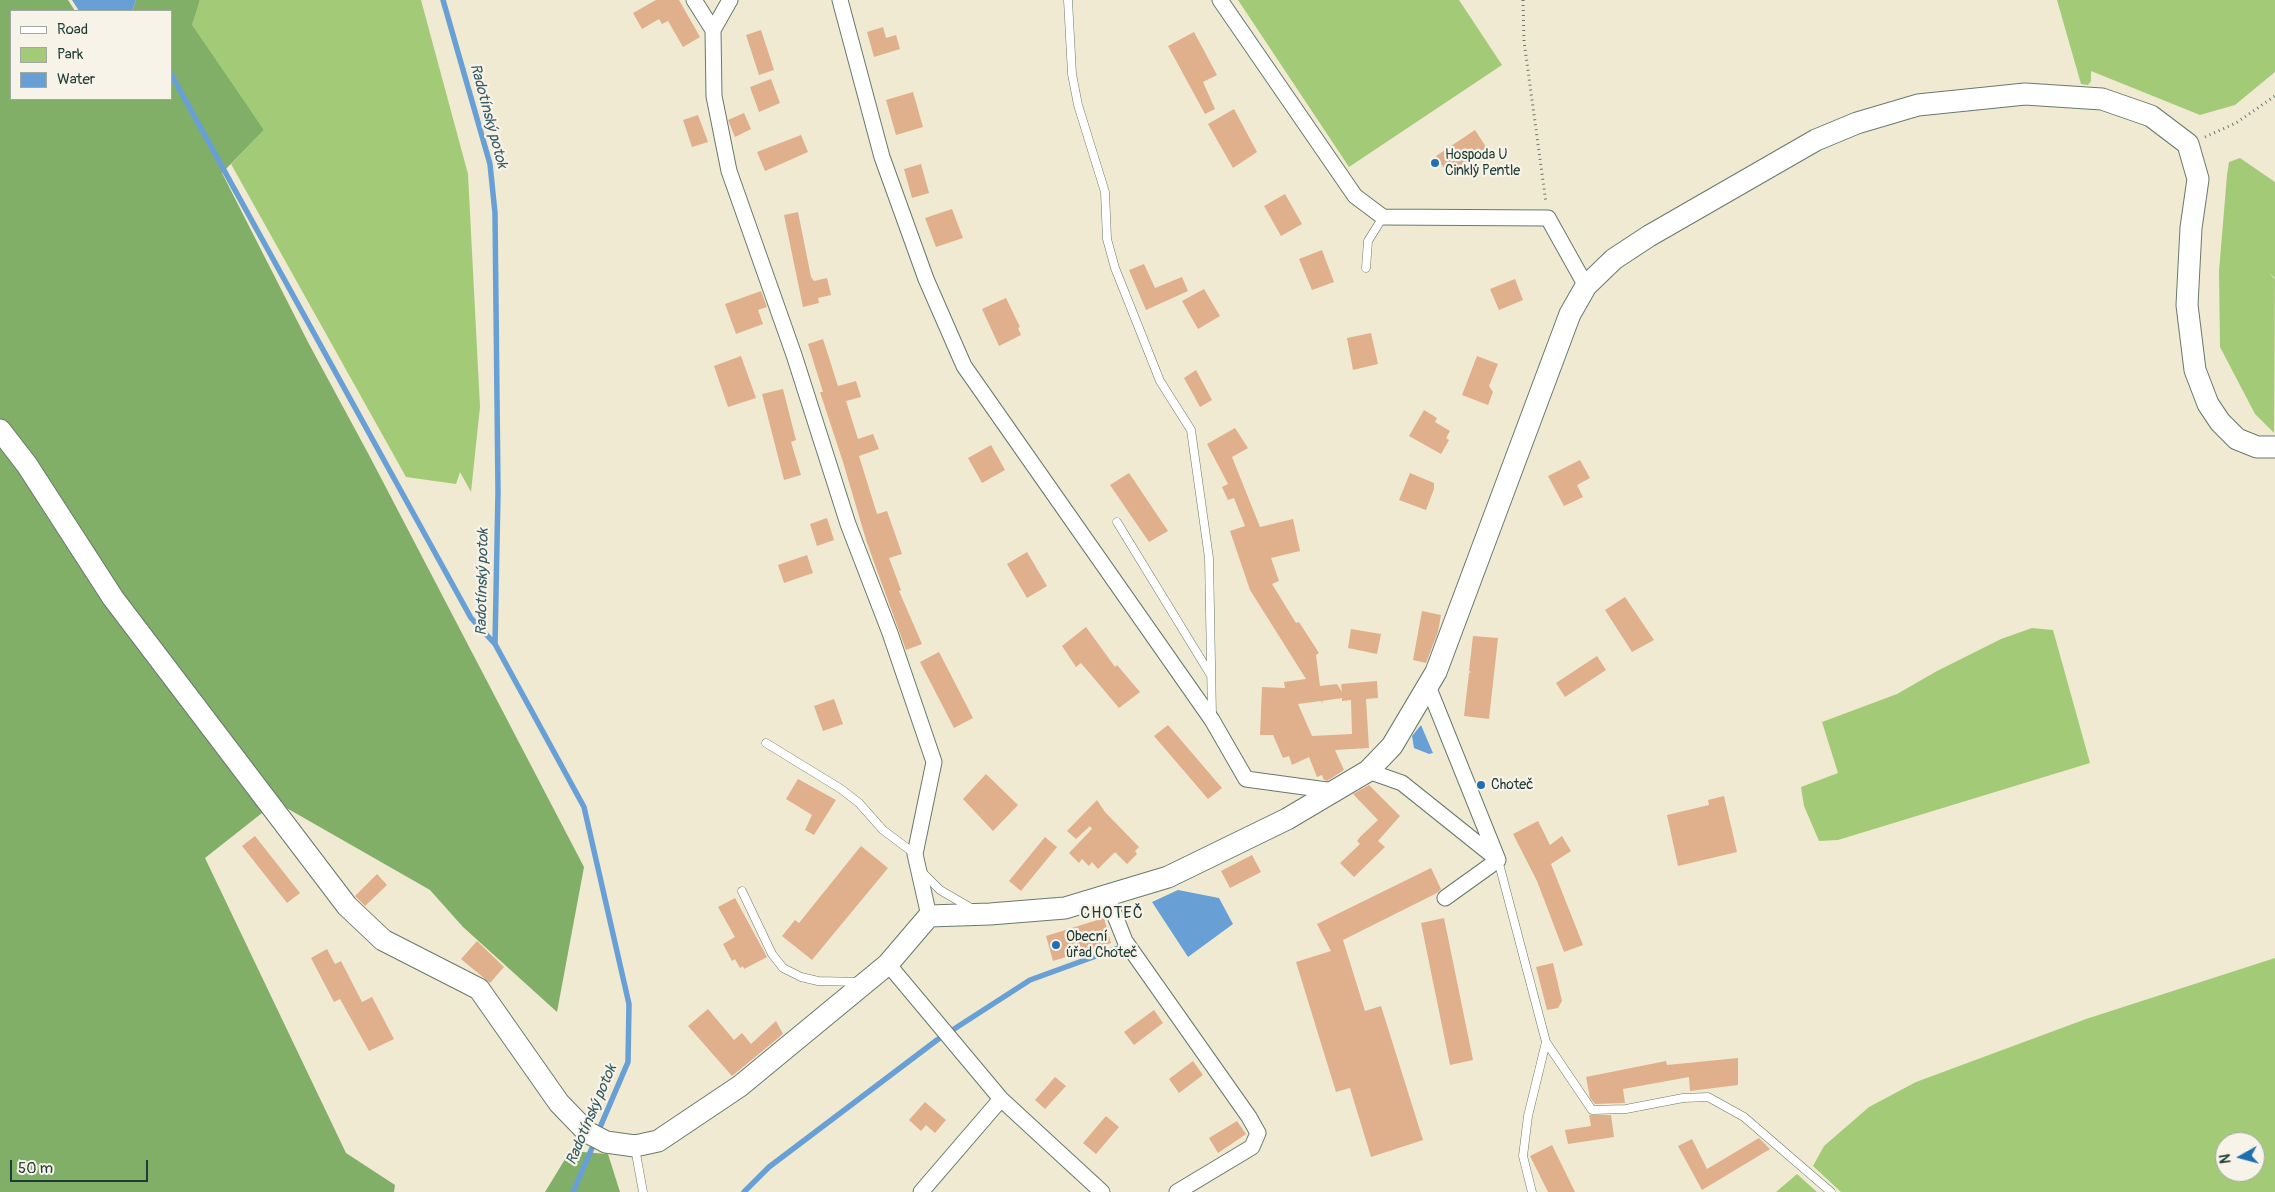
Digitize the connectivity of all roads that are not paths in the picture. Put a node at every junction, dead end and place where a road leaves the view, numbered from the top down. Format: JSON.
{"nodes":[{"id":1,"x":694,"y":0,"type":"edge"},
{"id":2,"x":730,"y":0,"type":"edge"},
{"id":3,"x":840,"y":0,"type":"edge"},
{"id":4,"x":1068,"y":0,"type":"edge"},
{"id":5,"x":1220,"y":0,"type":"edge"},
{"id":6,"x":713,"y":30,"type":"junction"},
{"id":7,"x":1383,"y":216,"type":"junction"},
{"id":8,"x":1366,"y":268,"type":"dead end"},
{"id":9,"x":1586,"y":286,"type":"junction"},
{"id":10,"x":0,"y":430,"type":"edge"},
{"id":11,"x":2275,"y":448,"type":"edge"},
{"id":12,"x":1117,"y":522,"type":"dead end"},
{"id":13,"x":1211,"y":676,"type":"junction"},
{"id":14,"x":1428,"y":686,"type":"junction"},
{"id":15,"x":1212,"y":720,"type":"junction"},
{"id":16,"x":766,"y":743,"type":"dead end"},
{"id":17,"x":1368,"y":771,"type":"junction"},
{"id":18,"x":1334,"y":791,"type":"junction"},
{"id":19,"x":916,"y":859,"type":"junction"},
{"id":20,"x":1498,"y":860,"type":"junction"},
{"id":21,"x":742,"y":892,"type":"dead end"},
{"id":22,"x":1107,"y":896,"type":"junction"},
{"id":23,"x":1445,"y":898,"type":"dead end"},
{"id":24,"x":990,"y":914,"type":"junction"},
{"id":25,"x":929,"y":916,"type":"junction"},
{"id":26,"x":888,"y":964,"type":"junction"},
{"id":27,"x":866,"y":983,"type":"junction"},
{"id":28,"x":1546,"y":1042,"type":"junction"},
{"id":29,"x":1001,"y":1099,"type":"junction"},
{"id":30,"x":635,"y":1146,"type":"junction"},
{"id":31,"x":643,"y":1192,"type":"edge"},
{"id":32,"x":921,"y":1192,"type":"edge"},
{"id":33,"x":1102,"y":1192,"type":"edge"},
{"id":34,"x":1178,"y":1192,"type":"edge"},
{"id":35,"x":1532,"y":1192,"type":"edge"},
{"id":36,"x":1831,"y":1192,"type":"edge"}],
"edges":[{"from":1,"to":6,"type":"street"},
{"from":2,"to":6,"type":"street"},
{"from":3,"to":15,"type":"street"},
{"from":4,"to":13,"type":"lane"},
{"from":5,"to":7,"type":"street"},
{"from":6,"to":19,"type":"street"},
{"from":7,"to":8,"type":"lane"},
{"from":7,"to":9,"type":"street"},
{"from":9,"to":11,"type":"street"},
{"from":9,"to":14,"type":"street"},
{"from":10,"to":30,"type":"street"},
{"from":12,"to":13,"type":"lane"},
{"from":13,"to":15,"type":"lane"},
{"from":14,"to":17,"type":"street"},
{"from":14,"to":20,"type":"street"},
{"from":15,"to":18,"type":"street"},
{"from":16,"to":19,"type":"lane"},
{"from":17,"to":18,"type":"street"},
{"from":17,"to":20,"type":"street"},
{"from":18,"to":22,"type":"street"},
{"from":19,"to":24,"type":"lane"},
{"from":19,"to":25,"type":"street"},
{"from":20,"to":23,"type":"street"},
{"from":20,"to":28,"type":"lane"},
{"from":21,"to":27,"type":"lane"},
{"from":22,"to":24,"type":"street"},
{"from":22,"to":34,"type":"street"},
{"from":24,"to":25,"type":"street"},
{"from":25,"to":26,"type":"street"},
{"from":26,"to":27,"type":"street"},
{"from":26,"to":29,"type":"street"},
{"from":27,"to":30,"type":"street"},
{"from":28,"to":35,"type":"lane"},
{"from":28,"to":36,"type":"lane"},
{"from":29,"to":32,"type":"street"},
{"from":29,"to":33,"type":"street"},
{"from":30,"to":31,"type":"lane"}]}
